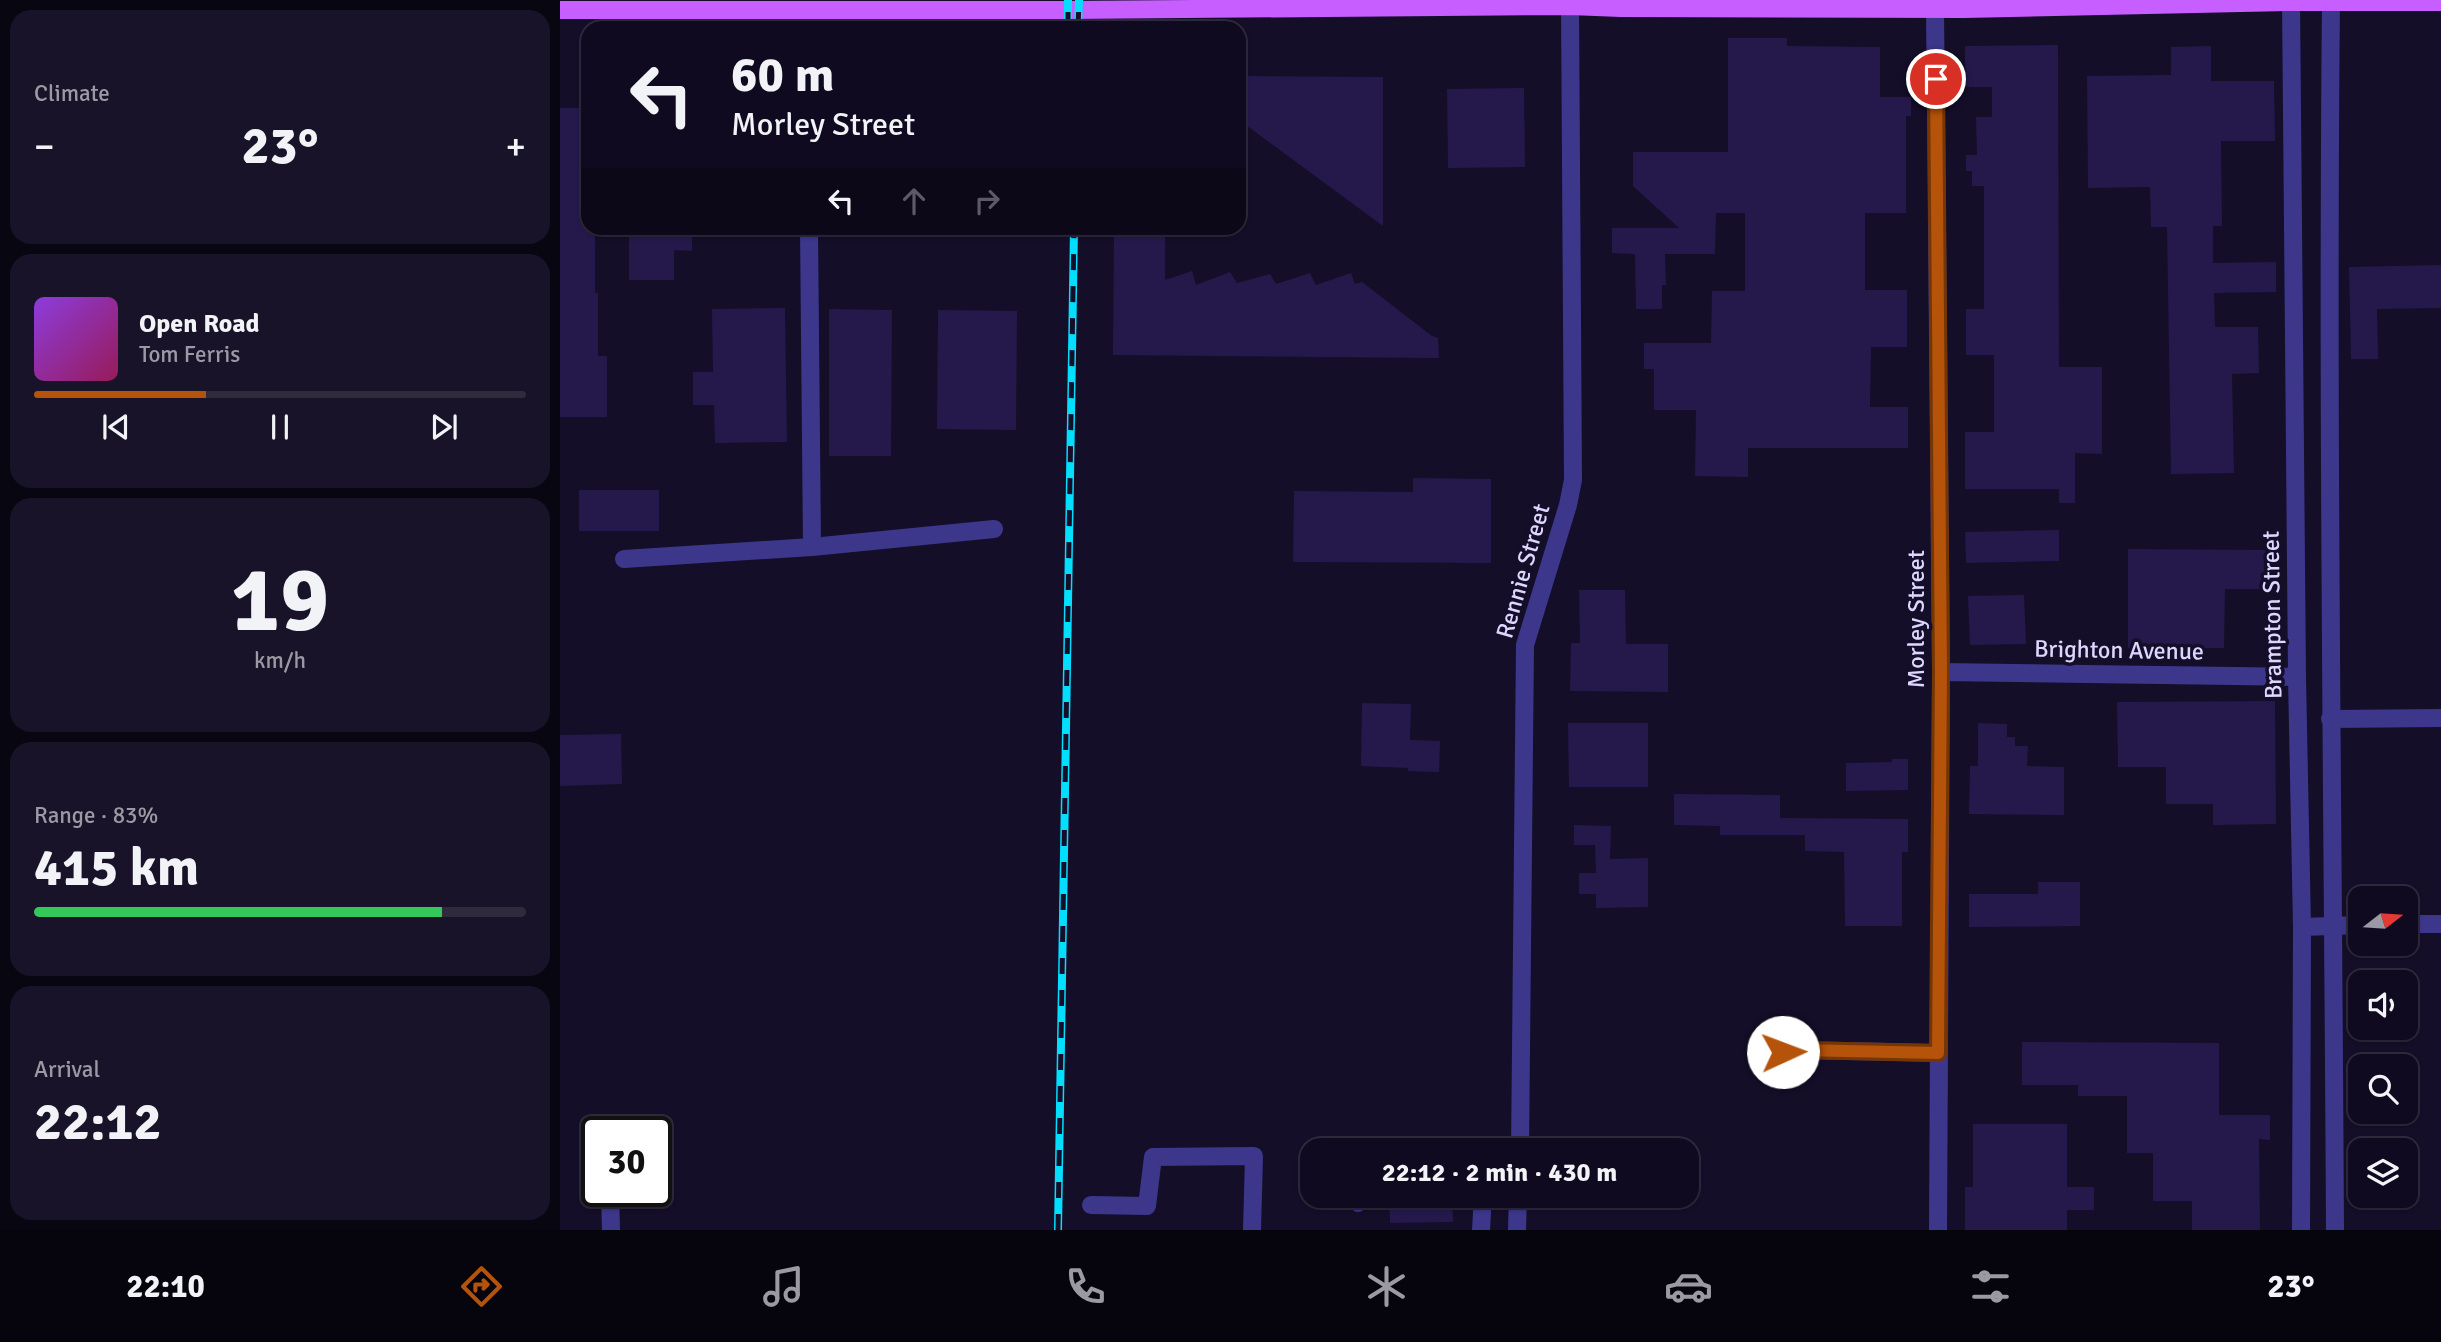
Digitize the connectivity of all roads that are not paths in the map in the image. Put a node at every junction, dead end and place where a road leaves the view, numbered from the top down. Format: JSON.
{"nodes":[{"id":1,"x":2291,"y":1,"type":"edge"},
{"id":2,"x":2331,"y":1,"type":"edge"},
{"id":3,"x":2441,"y":2,"type":"edge"},
{"id":4,"x":1159,"y":4,"type":"edge"},
{"id":5,"x":1621,"y":4,"type":"edge"},
{"id":6,"x":1964,"y":4,"type":"edge"},
{"id":7,"x":600,"y":5,"type":"edge"},
{"id":8,"x":948,"y":5,"type":"edge"},
{"id":9,"x":1570,"y":6,"type":"junction"},
{"id":10,"x":1935,"y":8,"type":"junction"},
{"id":11,"x":560,"y":10,"type":"edge"},
{"id":12,"x":809,"y":19,"type":"edge"},
{"id":13,"x":809,"y":235,"type":"edge"},
{"id":14,"x":994,"y":529,"type":"dead end"},
{"id":15,"x":812,"y":547,"type":"junction"},
{"id":16,"x":624,"y":559,"type":"dead end"},
{"id":17,"x":1941,"y":672,"type":"junction"},
{"id":18,"x":2297,"y":677,"type":"junction"},
{"id":19,"x":2441,"y":718,"type":"edge"},
{"id":20,"x":2330,"y":719,"type":"junction"},
{"id":21,"x":2418,"y":924,"type":"edge"},
{"id":22,"x":2441,"y":924,"type":"edge"},
{"id":23,"x":2333,"y":925,"type":"junction"},
{"id":24,"x":2348,"y":925,"type":"edge"},
{"id":25,"x":2302,"y":927,"type":"junction"},
{"id":26,"x":1783,"y":1052,"type":"dead end"},
{"id":27,"x":1938,"y":1053,"type":"junction"},
{"id":28,"x":1520,"y":1138,"type":"edge"},
{"id":29,"x":1091,"y":1205,"type":"dead end"},
{"id":30,"x":610,"y":1207,"type":"edge"},
{"id":31,"x":1483,"y":1208,"type":"edge"},
{"id":32,"x":1518,"y":1208,"type":"edge"},
{"id":33,"x":611,"y":1230,"type":"edge"},
{"id":34,"x":1252,"y":1230,"type":"edge"},
{"id":35,"x":1482,"y":1230,"type":"edge"},
{"id":36,"x":1517,"y":1230,"type":"edge"},
{"id":37,"x":1938,"y":1230,"type":"edge"},
{"id":38,"x":2301,"y":1230,"type":"edge"},
{"id":39,"x":2334,"y":1230,"type":"edge"}],
"edges":[{"from":1,"to":2,"type":"main road"},
{"from":1,"to":6,"type":"main road"},
{"from":1,"to":18,"type":"street","name":"Brampton Street"},
{"from":2,"to":3,"type":"main road"},
{"from":2,"to":20,"type":"street"},
{"from":4,"to":8,"type":"main road"},
{"from":4,"to":9,"type":"main road"},
{"from":5,"to":9,"type":"main road"},
{"from":5,"to":10,"type":"main road"},
{"from":6,"to":10,"type":"main road"},
{"from":7,"to":11,"type":"main road"},
{"from":7,"to":12,"type":"main road"},
{"from":8,"to":12,"type":"main road"},
{"from":9,"to":28,"type":"street","name":"Rennie Street"},
{"from":10,"to":17,"type":"street","name":"Morley Street"},
{"from":13,"to":15,"type":"street"},
{"from":14,"to":15,"type":"street"},
{"from":15,"to":16,"type":"street"},
{"from":17,"to":18,"type":"street","name":"Brighton Avenue"},
{"from":17,"to":27,"type":"street","name":"Morley Street"},
{"from":18,"to":25,"type":"street","name":"Brampton Street"},
{"from":19,"to":20,"type":"street"},
{"from":20,"to":23,"type":"street"},
{"from":21,"to":22,"type":"street"},
{"from":23,"to":24,"type":"street"},
{"from":23,"to":25,"type":"street"},
{"from":23,"to":39,"type":"street"},
{"from":25,"to":38,"type":"street","name":"Brampton Street"},
{"from":26,"to":27,"type":"street"},
{"from":27,"to":37,"type":"street","name":"Morley Street"},
{"from":29,"to":34,"type":"street"},
{"from":30,"to":33,"type":"street"},
{"from":31,"to":35,"type":"street"},
{"from":32,"to":36,"type":"street"}]}
